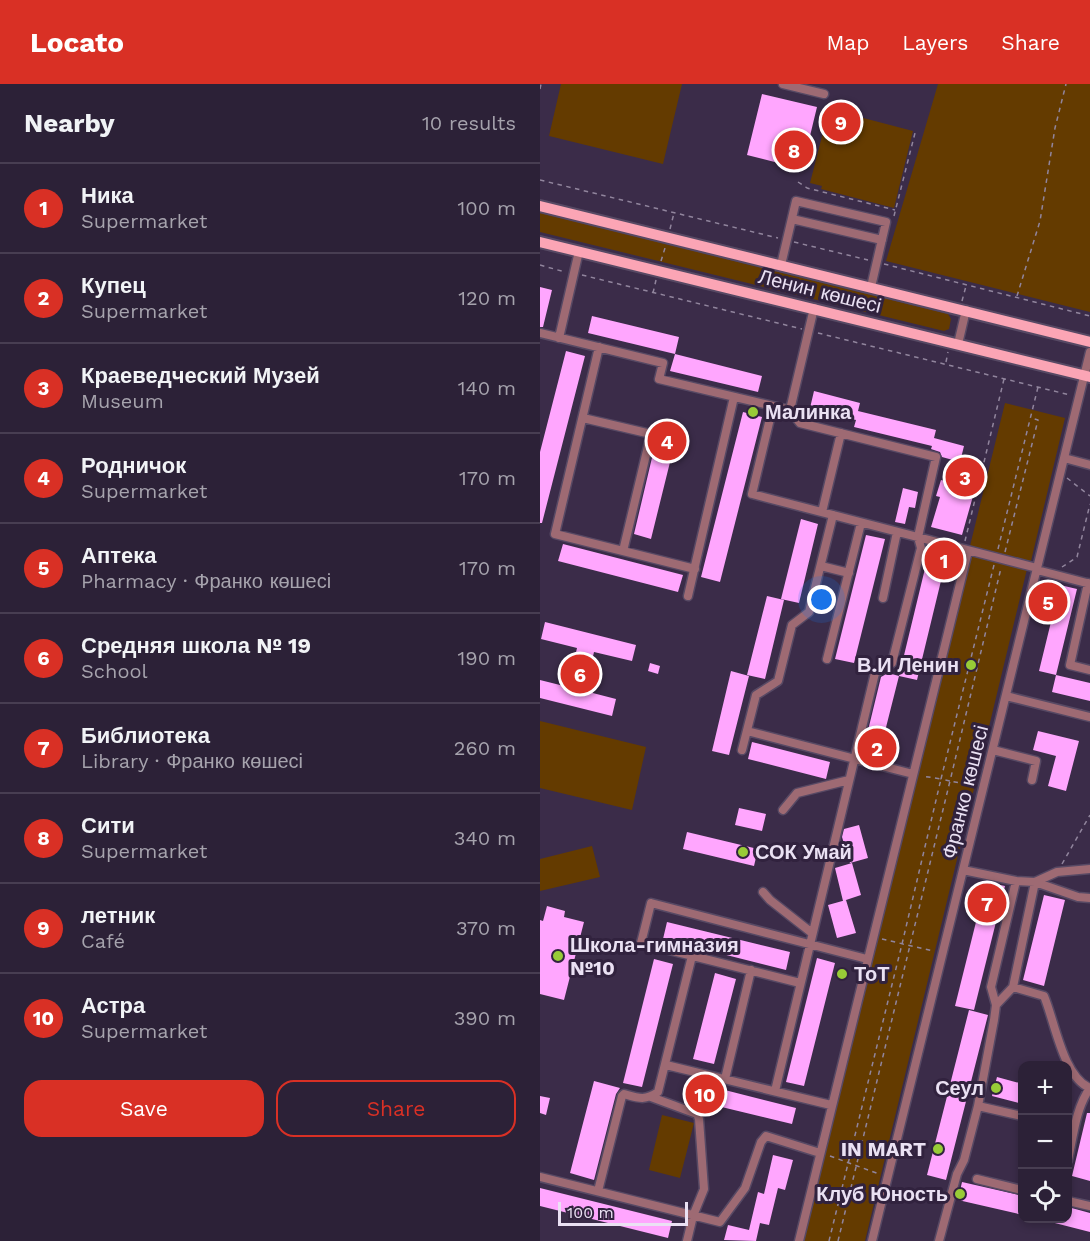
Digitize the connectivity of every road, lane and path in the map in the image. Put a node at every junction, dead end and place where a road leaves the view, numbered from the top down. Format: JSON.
{"nodes":[{"id":1,"x":541,"y":84,"type":"edge"},
{"id":2,"x":783,"y":84,"type":"edge"},
{"id":3,"x":1066,"y":84,"type":"edge"},
{"id":4,"x":540,"y":89,"type":"edge"},
{"id":5,"x":824,"y":94,"type":"dead end"},
{"id":6,"x":916,"y":129,"type":"dead end"},
{"id":7,"x":540,"y":180,"type":"edge"},
{"id":8,"x":798,"y":182,"type":"dead end"},
{"id":9,"x":540,"y":206,"type":"edge"},
{"id":10,"x":896,"y":211,"type":"junction"},
{"id":11,"x":674,"y":212,"type":"junction"},
{"id":12,"x":792,"y":219,"type":"junction"},
{"id":13,"x":893,"y":221,"type":"dead end"},
{"id":14,"x":668,"y":237,"type":"junction"},
{"id":15,"x":786,"y":240,"type":"junction"},
{"id":16,"x":882,"y":240,"type":"junction"},
{"id":17,"x":540,"y":242,"type":"edge"},
{"id":18,"x":579,"y":251,"type":"junction"},
{"id":19,"x":876,"y":263,"type":"junction"},
{"id":20,"x":781,"y":265,"type":"junction"},
{"id":21,"x":659,"y":270,"type":"junction"},
{"id":22,"x":871,"y":287,"type":"junction"},
{"id":23,"x":653,"y":293,"type":"dead end"},
{"id":24,"x":1017,"y":297,"type":"junction"},
{"id":25,"x":814,"y":308,"type":"junction"},
{"id":26,"x":966,"y":310,"type":"junction"},
{"id":27,"x":1090,"y":316,"type":"edge"},
{"id":28,"x":540,"y":333,"type":"edge"},
{"id":29,"x":559,"y":338,"type":"junction"},
{"id":30,"x":1090,"y":342,"type":"edge"},
{"id":31,"x":958,"y":344,"type":"junction"},
{"id":32,"x":599,"y":347,"type":"junction"},
{"id":33,"x":1090,"y":352,"type":"edge"},
{"id":34,"x":1087,"y":376,"type":"edge"},
{"id":35,"x":1004,"y":378,"type":"dead end"},
{"id":36,"x":1038,"y":387,"type":"dead end"},
{"id":37,"x":734,"y":397,"type":"junction"},
{"id":38,"x":773,"y":406,"type":"junction"},
{"id":39,"x":790,"y":410,"type":"junction"},
{"id":40,"x":583,"y":418,"type":"junction"},
{"id":41,"x":1031,"y":418,"type":"junction"},
{"id":42,"x":841,"y":433,"type":"junction"},
{"id":43,"x":1064,"y":458,"type":"junction"},
{"id":44,"x":1090,"y":465,"type":"edge"},
{"id":45,"x":1060,"y":473,"type":"junction"},
{"id":46,"x":1090,"y":496,"type":"edge"},
{"id":47,"x":1090,"y":504,"type":"edge"},
{"id":48,"x":822,"y":512,"type":"junction"},
{"id":49,"x":833,"y":515,"type":"junction"},
{"id":50,"x":861,"y":523,"type":"junction"},
{"id":51,"x":897,"y":532,"type":"junction"},
{"id":52,"x":918,"y":537,"type":"junction"},
{"id":53,"x":965,"y":550,"type":"junction"},
{"id":54,"x":623,"y":551,"type":"junction"},
{"id":55,"x":1000,"y":558,"type":"junction"},
{"id":56,"x":821,"y":566,"type":"junction"},
{"id":57,"x":695,"y":569,"type":"junction"},
{"id":58,"x":1037,"y":569,"type":"junction"},
{"id":59,"x":849,"y":573,"type":"junction"},
{"id":60,"x":1051,"y":574,"type":"junction"},
{"id":61,"x":1089,"y":583,"type":"edge"},
{"id":62,"x":688,"y":596,"type":"dead end"},
{"id":63,"x":883,"y":598,"type":"dead end"},
{"id":64,"x":827,"y":659,"type":"dead end"},
{"id":65,"x":1090,"y":670,"type":"edge"},
{"id":66,"x":1006,"y":696,"type":"junction"},
{"id":67,"x":1090,"y":717,"type":"edge"},
{"id":68,"x":747,"y":731,"type":"junction"},
{"id":69,"x":742,"y":750,"type":"dead end"},
{"id":70,"x":993,"y":750,"type":"junction"},
{"id":71,"x":854,"y":759,"type":"junction"},
{"id":72,"x":913,"y":774,"type":"junction"},
{"id":73,"x":941,"y":779,"type":"junction"},
{"id":74,"x":849,"y":780,"type":"junction"},
{"id":75,"x":1032,"y":780,"type":"dead end"},
{"id":76,"x":950,"y":781,"type":"junction"},
{"id":77,"x":984,"y":787,"type":"junction"},
{"id":78,"x":783,"y":810,"type":"dead end"},
{"id":79,"x":1090,"y":815,"type":"edge"},
{"id":80,"x":1090,"y":869,"type":"edge"},
{"id":81,"x":963,"y":870,"type":"junction"},
{"id":82,"x":1057,"y":872,"type":"junction"},
{"id":83,"x":1016,"y":881,"type":"junction"},
{"id":84,"x":1035,"y":882,"type":"junction"},
{"id":85,"x":763,"y":892,"type":"dead end"},
{"id":86,"x":1090,"y":898,"type":"edge"},
{"id":87,"x":812,"y":933,"type":"junction"},
{"id":88,"x":873,"y":937,"type":"junction"},
{"id":89,"x":809,"y":944,"type":"junction"},
{"id":90,"x":902,"y":944,"type":"junction"},
{"id":91,"x":909,"y":946,"type":"junction"},
{"id":92,"x":943,"y":954,"type":"junction"},
{"id":93,"x":693,"y":956,"type":"junction"},
{"id":94,"x":867,"y":959,"type":"junction"},
{"id":95,"x":751,"y":970,"type":"junction"},
{"id":96,"x":800,"y":983,"type":"junction"},
{"id":97,"x":1013,"y":987,"type":"junction"},
{"id":98,"x":996,"y":1005,"type":"junction"},
{"id":99,"x":666,"y":1065,"type":"junction"},
{"id":100,"x":725,"y":1079,"type":"junction"},
{"id":101,"x":1090,"y":1088,"type":"edge"},
{"id":102,"x":775,"y":1091,"type":"junction"},
{"id":103,"x":651,"y":1097,"type":"junction"},
{"id":104,"x":831,"y":1105,"type":"junction"},
{"id":105,"x":978,"y":1106,"type":"junction"},
{"id":106,"x":1018,"y":1115,"type":"edge"},
{"id":107,"x":1072,"y":1126,"type":"edge"},
{"id":108,"x":820,"y":1153,"type":"junction"},
{"id":109,"x":848,"y":1163,"type":"junction"},
{"id":110,"x":856,"y":1166,"type":"junction"},
{"id":111,"x":540,"y":1177,"type":"edge"},
{"id":112,"x":888,"y":1177,"type":"junction"},
{"id":113,"x":977,"y":1179,"type":"dead end"},
{"id":114,"x":1018,"y":1189,"type":"edge"},
{"id":115,"x":598,"y":1191,"type":"junction"},
{"id":116,"x":1072,"y":1202,"type":"edge"},
{"id":117,"x":1090,"y":1206,"type":"edge"},
{"id":118,"x":693,"y":1216,"type":"junction"},
{"id":119,"x":687,"y":1241,"type":"edge"},
{"id":120,"x":799,"y":1241,"type":"edge"},
{"id":121,"x":829,"y":1241,"type":"edge"},
{"id":122,"x":838,"y":1241,"type":"edge"},
{"id":123,"x":872,"y":1241,"type":"edge"},
{"id":124,"x":939,"y":1241,"type":"edge"}],
"edges":[{"from":1,"to":4,"type":"path"},
{"from":2,"to":5,"type":"street"},
{"from":3,"to":24,"type":"path"},
{"from":6,"to":10,"type":"path"},
{"from":7,"to":11,"type":"path"},
{"from":8,"to":10,"type":"path"},
{"from":9,"to":14,"type":"main road","name":"Ленин көшесі"},
{"from":10,"to":13,"type":"path"},
{"from":11,"to":14,"type":"path"},
{"from":11,"to":15,"type":"path"},
{"from":12,"to":15,"type":"street"},
{"from":12,"to":16,"type":"street"},
{"from":12,"to":16,"type":"street"},
{"from":14,"to":20,"type":"main road","name":"Ленин көшесі"},
{"from":14,"to":21,"type":"path"},
{"from":15,"to":19,"type":"path"},
{"from":15,"to":20,"type":"street"},
{"from":16,"to":19,"type":"street"},
{"from":17,"to":18,"type":"main road","name":"Ленин көшесі"},
{"from":18,"to":21,"type":"main road","name":"Ленин көшесі"},
{"from":18,"to":29,"type":"street"},
{"from":19,"to":22,"type":"street"},
{"from":19,"to":24,"type":"path"},
{"from":20,"to":22,"type":"main road","name":"Ленин көшесі"},
{"from":21,"to":23,"type":"path"},
{"from":21,"to":25,"type":"main road","name":"Ленин көшесі"},
{"from":22,"to":26,"type":"main road","name":"Ленин көшесі"},
{"from":24,"to":27,"type":"path"},
{"from":25,"to":31,"type":"main road","name":"Ленин көшесі"},
{"from":25,"to":39,"type":"street"},
{"from":26,"to":30,"type":"main road","name":"Ленин көшесі"},
{"from":26,"to":31,"type":"street"},
{"from":28,"to":29,"type":"street"},
{"from":29,"to":32,"type":"street"},
{"from":31,"to":34,"type":"main road","name":"Ленин көшесі"},
{"from":32,"to":37,"type":"street"},
{"from":32,"to":40,"type":"street"},
{"from":33,"to":34,"type":"street","name":"Франко көшесі"},
{"from":34,"to":43,"type":"street","name":"Франко көшесі"},
{"from":35,"to":53,"type":"path"},
{"from":36,"to":41,"type":"path"},
{"from":37,"to":38,"type":"street"},
{"from":37,"to":57,"type":"street"},
{"from":38,"to":39,"type":"street"},
{"from":38,"to":48,"type":"street"},
{"from":39,"to":42,"type":"street"},
{"from":40,"to":54,"type":"street"},
{"from":40,"to":54,"type":"street"},
{"from":41,"to":55,"type":"path"},
{"from":41,"to":55,"type":"path"},
{"from":42,"to":48,"type":"street"},
{"from":42,"to":52,"type":"street"},
{"from":43,"to":44,"type":"street"},
{"from":43,"to":45,"type":"street","name":"Франко көшесі"},
{"from":45,"to":46,"type":"path"},
{"from":45,"to":58,"type":"street","name":"Франко көшесі"},
{"from":47,"to":60,"type":"path"},
{"from":48,"to":49,"type":"street"},
{"from":49,"to":50,"type":"street"},
{"from":49,"to":56,"type":"street"},
{"from":50,"to":51,"type":"street"},
{"from":50,"to":59,"type":"street"},
{"from":51,"to":52,"type":"street"},
{"from":51,"to":63,"type":"street"},
{"from":52,"to":53,"type":"street"},
{"from":52,"to":71,"type":"street"},
{"from":53,"to":55,"type":"street"},
{"from":53,"to":72,"type":"street"},
{"from":54,"to":57,"type":"street"},
{"from":55,"to":58,"type":"street"},
{"from":55,"to":73,"type":"path"},
{"from":55,"to":76,"type":"path"},
{"from":56,"to":59,"type":"street"},
{"from":56,"to":68,"type":"street"},
{"from":57,"to":62,"type":"street"},
{"from":58,"to":60,"type":"street"},
{"from":58,"to":66,"type":"street","name":"Франко көшесі"},
{"from":59,"to":64,"type":"street"},
{"from":60,"to":61,"type":"street"},
{"from":61,"to":65,"type":"street"},
{"from":66,"to":67,"type":"street"},
{"from":66,"to":70,"type":"street","name":"Франко көшесі"},
{"from":68,"to":69,"type":"street"},
{"from":68,"to":71,"type":"street"},
{"from":70,"to":75,"type":"street"},
{"from":70,"to":77,"type":"street","name":"Франко көшесі"},
{"from":71,"to":72,"type":"street"},
{"from":71,"to":74,"type":"street"},
{"from":72,"to":73,"type":"path"},
{"from":72,"to":88,"type":"street"},
{"from":73,"to":76,"type":"path"},
{"from":73,"to":90,"type":"path"},
{"from":74,"to":78,"type":"street"},
{"from":74,"to":87,"type":"street"},
{"from":76,"to":77,"type":"path"},
{"from":76,"to":91,"type":"path"},
{"from":77,"to":81,"type":"street","name":"Франко көшесі"},
{"from":79,"to":82,"type":"path"},
{"from":80,"to":82,"type":"street"},
{"from":81,"to":83,"type":"street"},
{"from":81,"to":92,"type":"street","name":"Франко көшесі"},
{"from":82,"to":84,"type":"street"},
{"from":83,"to":84,"type":"street"},
{"from":83,"to":98,"type":"street"},
{"from":84,"to":86,"type":"street"},
{"from":84,"to":97,"type":"street"},
{"from":85,"to":87,"type":"street"},
{"from":87,"to":89,"type":"street"},
{"from":88,"to":90,"type":"path"},
{"from":88,"to":94,"type":"street"},
{"from":89,"to":93,"type":"street"},
{"from":89,"to":94,"type":"street"},
{"from":89,"to":96,"type":"street"},
{"from":90,"to":91,"type":"path"},
{"from":90,"to":109,"type":"path"},
{"from":91,"to":92,"type":"path"},
{"from":91,"to":110,"type":"path"},
{"from":92,"to":112,"type":"street","name":"Франко көшесі"},
{"from":93,"to":95,"type":"street"},
{"from":93,"to":99,"type":"street"},
{"from":94,"to":104,"type":"street"},
{"from":95,"to":96,"type":"street"},
{"from":95,"to":100,"type":"street"},
{"from":96,"to":102,"type":"street"},
{"from":97,"to":98,"type":"street"},
{"from":97,"to":101,"type":"street"},
{"from":98,"to":105,"type":"street"},
{"from":99,"to":100,"type":"street"},
{"from":99,"to":103,"type":"street"},
{"from":100,"to":102,"type":"street"},
{"from":101,"to":107,"type":"street"},
{"from":102,"to":104,"type":"street"},
{"from":103,"to":115,"type":"street"},
{"from":103,"to":118,"type":"street"},
{"from":104,"to":108,"type":"street"},
{"from":105,"to":106,"type":"street"},
{"from":105,"to":124,"type":"street"},
{"from":108,"to":109,"type":"path"},
{"from":108,"to":118,"type":"street"},
{"from":108,"to":120,"type":"street"},
{"from":109,"to":110,"type":"path"},
{"from":109,"to":121,"type":"path"},
{"from":110,"to":112,"type":"path"},
{"from":110,"to":122,"type":"path"},
{"from":111,"to":115,"type":"street"},
{"from":112,"to":123,"type":"street","name":"Франко көшесі"},
{"from":113,"to":114,"type":"street"},
{"from":115,"to":118,"type":"street"},
{"from":116,"to":117,"type":"street"},
{"from":118,"to":119,"type":"street"}]}
